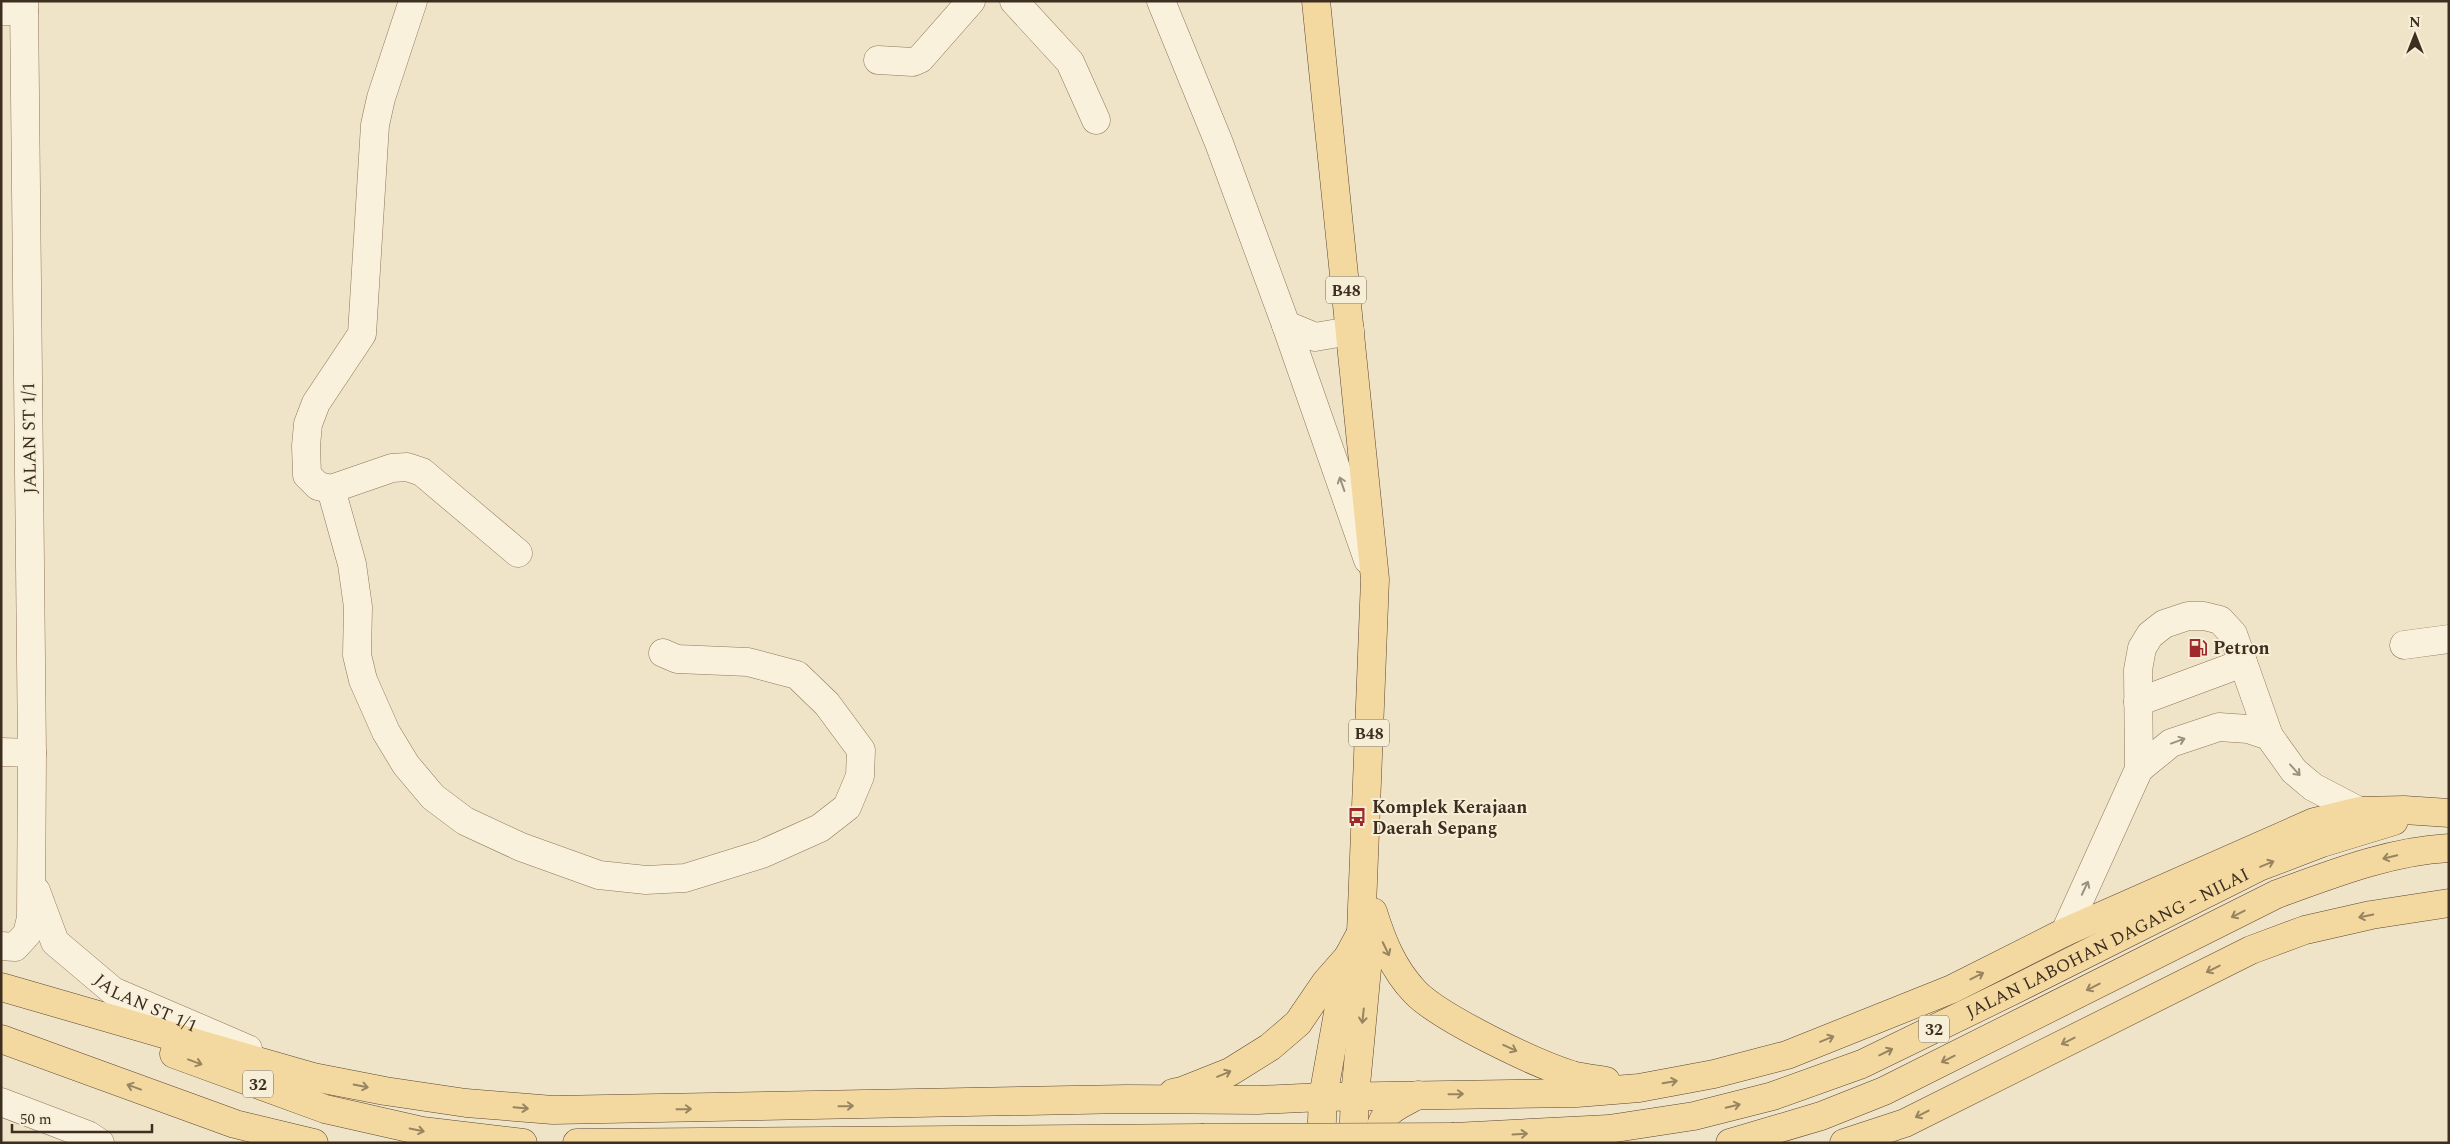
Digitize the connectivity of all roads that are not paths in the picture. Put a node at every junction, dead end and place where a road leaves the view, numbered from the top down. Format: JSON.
{"nodes":[{"id":1,"x":413,"y":1,"type":"edge"},
{"id":2,"x":971,"y":1,"type":"edge"},
{"id":3,"x":1014,"y":1,"type":"edge"},
{"id":4,"x":1161,"y":1,"type":"edge"},
{"id":5,"x":1316,"y":1,"type":"edge"},
{"id":6,"x":17,"y":8,"type":"edge"},
{"id":7,"x":878,"y":60,"type":"dead end"},
{"id":8,"x":1096,"y":120,"type":"dead end"},
{"id":9,"x":1286,"y":325,"type":"junction"},
{"id":10,"x":1350,"y":331,"type":"junction"},
{"id":11,"x":331,"y":489,"type":"junction"},
{"id":12,"x":518,"y":553,"type":"dead end"},
{"id":13,"x":1375,"y":579,"type":"junction"},
{"id":14,"x":2449,"y":639,"type":"edge"},
{"id":15,"x":2404,"y":645,"type":"dead end"},
{"id":16,"x":663,"y":653,"type":"dead end"},
{"id":17,"x":2244,"y":662,"type":"junction"},
{"id":18,"x":2138,"y":702,"type":"junction"},
{"id":19,"x":2269,"y":736,"type":"junction"},
{"id":20,"x":1,"y":752,"type":"edge"},
{"id":21,"x":32,"y":753,"type":"junction"},
{"id":22,"x":2139,"y":769,"type":"junction"},
{"id":23,"x":2358,"y":811,"type":"junction"},
{"id":24,"x":2449,"y":814,"type":"edge"},
{"id":25,"x":2449,"y":848,"type":"edge"},
{"id":26,"x":31,"y":876,"type":"junction"},
{"id":27,"x":1364,"y":886,"type":"junction"},
{"id":28,"x":2449,"y":903,"type":"edge"},
{"id":29,"x":2064,"y":932,"type":"junction"},
{"id":30,"x":1361,"y":933,"type":"junction"},
{"id":31,"x":1,"y":946,"type":"edge"},
{"id":32,"x":1348,"y":957,"type":"junction"},
{"id":33,"x":1,"y":987,"type":"edge"},
{"id":34,"x":1,"y":992,"type":"edge"},
{"id":35,"x":1,"y":1038,"type":"edge"},
{"id":36,"x":1,"y":1048,"type":"edge"},
{"id":37,"x":71,"y":1064,"type":"junction"},
{"id":38,"x":313,"y":1077,"type":"junction"},
{"id":39,"x":1639,"y":1088,"type":"junction"},
{"id":40,"x":1418,"y":1095,"type":"junction"},
{"id":41,"x":1355,"y":1096,"type":"junction"},
{"id":42,"x":1323,"y":1097,"type":"junction"},
{"id":43,"x":1127,"y":1099,"type":"junction"},
{"id":44,"x":1258,"y":1100,"type":"junction"},
{"id":45,"x":1,"y":1102,"type":"edge"},
{"id":46,"x":235,"y":1124,"type":"junction"},
{"id":47,"x":100,"y":1143,"type":"edge"},
{"id":48,"x":278,"y":1143,"type":"edge"},
{"id":49,"x":314,"y":1143,"type":"edge"},
{"id":50,"x":523,"y":1143,"type":"edge"},
{"id":51,"x":577,"y":1143,"type":"edge"},
{"id":52,"x":1302,"y":1143,"type":"edge"},
{"id":53,"x":1322,"y":1143,"type":"edge"},
{"id":54,"x":1353,"y":1143,"type":"edge"},
{"id":55,"x":1378,"y":1143,"type":"edge"},
{"id":56,"x":1730,"y":1143,"type":"edge"},
{"id":57,"x":1844,"y":1143,"type":"edge"}],
"edges":[{"from":1,"to":11,"type":"street"},
{"from":2,"to":7,"type":"street"},
{"from":3,"to":8,"type":"street"},
{"from":4,"to":9,"type":"street"},
{"from":5,"to":10,"type":"main road","number":"B48"},
{"from":6,"to":21,"type":"street","name":"JALAN ST 1/1"},
{"from":9,"to":10,"type":"street"},
{"from":13,"to":9,"type":"street","one_way":true},
{"from":10,"to":13,"type":"main road","number":"B48"},
{"from":11,"to":12,"type":"street"},
{"from":11,"to":16,"type":"street"},
{"from":13,"to":27,"type":"main road","number":"B48"},
{"from":14,"to":15,"type":"street"},
{"from":17,"to":18,"type":"street"},
{"from":17,"to":18,"type":"street"},
{"from":17,"to":19,"type":"street"},
{"from":18,"to":22,"type":"street"},
{"from":22,"to":19,"type":"street","one_way":true},
{"from":19,"to":23,"type":"street","one_way":true},
{"from":20,"to":21,"type":"street"},
{"from":21,"to":26,"type":"street","name":"JALAN ST 1/1"},
{"from":29,"to":22,"type":"street","one_way":true},
{"from":23,"to":24,"type":"main road"},
{"from":23,"to":29,"type":"main road"},
{"from":51,"to":24,"type":"main road","name":"JALAN LABOHAN DAGANG ‒ NILAI","number":"32","one_way":true,"bridge":true},
{"from":25,"to":56,"type":"main road","name":"JALAN LABOHAN DAGANG ‒ NILAI","number":"32","one_way":true},
{"from":26,"to":31,"type":"street","name":"JALAN ST 1/1"},
{"from":26,"to":38,"type":"street","name":"JALAN ST 1/1"},
{"from":27,"to":30,"type":"main road","number":"B48"},
{"from":27,"to":39,"type":"main road","one_way":true},
{"from":28,"to":57,"type":"main road","one_way":true},
{"from":39,"to":29,"type":"main road","one_way":true},
{"from":30,"to":32,"type":"main road","number":"B48"},
{"from":30,"to":41,"type":"main road","number":"B48","one_way":true},
{"from":32,"to":42,"type":"main road","number":"B48"},
{"from":43,"to":32,"type":"main road","one_way":true},
{"from":33,"to":38,"type":"main road"},
{"from":34,"to":50,"type":"main road","number":"32","one_way":true},
{"from":35,"to":37,"type":"main road"},
{"from":36,"to":37,"type":"street"},
{"from":46,"to":37,"type":"main road","one_way":true},
{"from":38,"to":43,"type":"main road","one_way":true},
{"from":40,"to":39,"type":"main road","one_way":true},
{"from":40,"to":41,"type":"main road"},
{"from":40,"to":55,"type":"main road"},
{"from":41,"to":42,"type":"main road"},
{"from":41,"to":54,"type":"main road","number":"B48"},
{"from":42,"to":44,"type":"main road"},
{"from":42,"to":53,"type":"main road","number":"B48"},
{"from":43,"to":44,"type":"main road"},
{"from":44,"to":52,"type":"main road"},
{"from":45,"to":47,"type":"street"},
{"from":46,"to":48,"type":"main road"},
{"from":46,"to":49,"type":"main road"}]}
